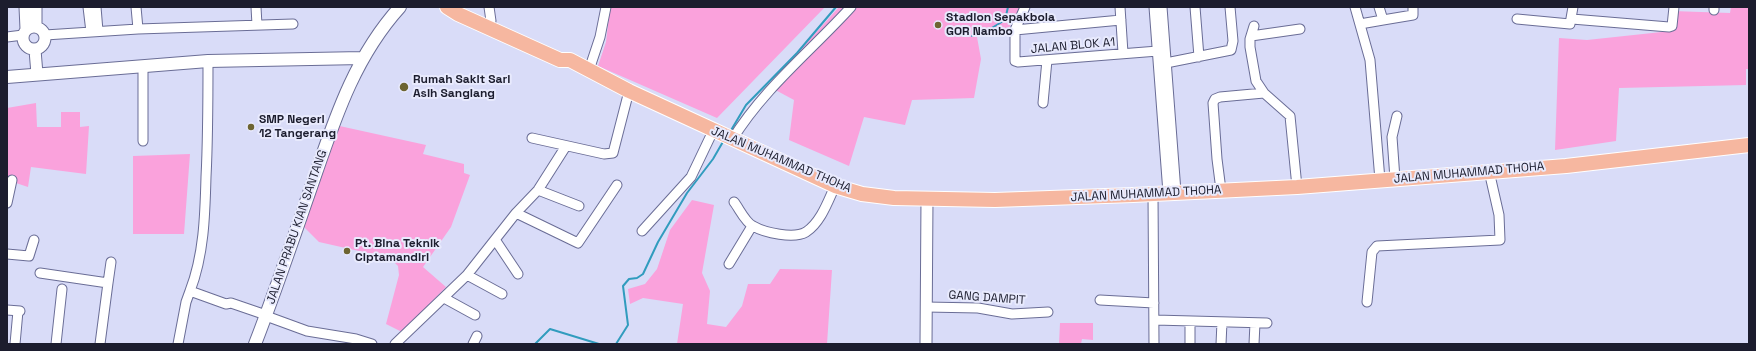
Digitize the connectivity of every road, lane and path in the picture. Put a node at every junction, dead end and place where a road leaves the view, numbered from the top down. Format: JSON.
{"nodes":[{"id":1,"x":26,"y":7,"type":"edge"},
{"id":2,"x":36,"y":7,"type":"edge"},
{"id":3,"x":88,"y":7,"type":"edge"},
{"id":4,"x":96,"y":7,"type":"edge"},
{"id":5,"x":136,"y":7,"type":"edge"},
{"id":6,"x":256,"y":7,"type":"edge"},
{"id":7,"x":400,"y":7,"type":"edge"},
{"id":8,"x":606,"y":7,"type":"edge"},
{"id":9,"x":852,"y":7,"type":"edge"},
{"id":10,"x":1025,"y":7,"type":"edge"},
{"id":11,"x":1120,"y":7,"type":"edge"},
{"id":12,"x":1154,"y":7,"type":"edge"},
{"id":13,"x":1162,"y":7,"type":"edge"},
{"id":14,"x":1195,"y":7,"type":"edge"},
{"id":15,"x":1230,"y":7,"type":"edge"},
{"id":16,"x":1355,"y":7,"type":"edge"},
{"id":17,"x":1379,"y":7,"type":"edge"},
{"id":18,"x":1413,"y":7,"type":"edge"},
{"id":19,"x":1573,"y":7,"type":"edge"},
{"id":20,"x":1674,"y":7,"type":"edge"},
{"id":21,"x":457,"y":9,"type":"edge"},
{"id":22,"x":490,"y":14,"type":"edge"},
{"id":23,"x":1516,"y":19,"type":"dead end"},
{"id":24,"x":1572,"y":19,"type":"junction"},
{"id":25,"x":1121,"y":20,"type":"junction"},
{"id":26,"x":1383,"y":20,"type":"junction"},
{"id":27,"x":293,"y":24,"type":"dead end"},
{"id":28,"x":1360,"y":24,"type":"junction"},
{"id":29,"x":257,"y":25,"type":"junction"},
{"id":30,"x":1254,"y":26,"type":"dead end"},
{"id":31,"x":138,"y":29,"type":"junction"},
{"id":32,"x":1300,"y":29,"type":"dead end"},
{"id":33,"x":1015,"y":30,"type":"junction"},
{"id":34,"x":33,"y":32,"type":"junction"},
{"id":35,"x":94,"y":32,"type":"junction"},
{"id":36,"x":1251,"y":36,"type":"junction"},
{"id":37,"x":7,"y":37,"type":"edge"},
{"id":38,"x":35,"y":50,"type":"junction"},
{"id":39,"x":1158,"y":50,"type":"junction"},
{"id":40,"x":1123,"y":53,"type":"junction"},
{"id":41,"x":1198,"y":57,"type":"junction"},
{"id":42,"x":362,"y":58,"type":"junction"},
{"id":43,"x":570,"y":60,"type":"junction"},
{"id":44,"x":1047,"y":60,"type":"junction"},
{"id":45,"x":208,"y":61,"type":"junction"},
{"id":46,"x":1163,"y":64,"type":"junction"},
{"id":47,"x":143,"y":67,"type":"junction"},
{"id":48,"x":589,"y":70,"type":"junction"},
{"id":49,"x":36,"y":74,"type":"junction"},
{"id":50,"x":7,"y":77,"type":"edge"},
{"id":51,"x":629,"y":92,"type":"junction"},
{"id":52,"x":1264,"y":93,"type":"junction"},
{"id":53,"x":1043,"y":102,"type":"dead end"},
{"id":54,"x":1397,"y":116,"type":"dead end"},
{"id":55,"x":714,"y":131,"type":"junction"},
{"id":56,"x":532,"y":138,"type":"dead end"},
{"id":57,"x":731,"y":139,"type":"junction"},
{"id":58,"x":143,"y":141,"type":"dead end"},
{"id":59,"x":1749,"y":145,"type":"edge"},
{"id":60,"x":566,"y":146,"type":"junction"},
{"id":61,"x":1489,"y":171,"type":"junction"},
{"id":62,"x":1395,"y":179,"type":"junction"},
{"id":63,"x":12,"y":180,"type":"dead end"},
{"id":64,"x":1380,"y":180,"type":"junction"},
{"id":65,"x":617,"y":185,"type":"dead end"},
{"id":66,"x":835,"y":186,"type":"junction"},
{"id":67,"x":1297,"y":187,"type":"junction"},
{"id":68,"x":538,"y":190,"type":"junction"},
{"id":69,"x":1221,"y":190,"type":"junction"},
{"id":70,"x":1172,"y":193,"type":"junction"},
{"id":71,"x":1153,"y":194,"type":"junction"},
{"id":72,"x":927,"y":199,"type":"junction"},
{"id":73,"x":734,"y":202,"type":"dead end"},
{"id":74,"x":7,"y":203,"type":"edge"},
{"id":75,"x":579,"y":206,"type":"dead end"},
{"id":76,"x":516,"y":213,"type":"junction"},
{"id":77,"x":752,"y":226,"type":"junction"},
{"id":78,"x":642,"y":231,"type":"dead end"},
{"id":79,"x":34,"y":240,"type":"dead end"},
{"id":80,"x":496,"y":241,"type":"junction"},
{"id":81,"x":7,"y":254,"type":"edge"},
{"id":82,"x":111,"y":262,"type":"dead end"},
{"id":83,"x":729,"y":264,"type":"dead end"},
{"id":84,"x":40,"y":273,"type":"dead end"},
{"id":85,"x":518,"y":274,"type":"dead end"},
{"id":86,"x":467,"y":275,"type":"junction"},
{"id":87,"x":108,"y":283,"type":"junction"},
{"id":88,"x":62,"y":289,"type":"dead end"},
{"id":89,"x":190,"y":291,"type":"junction"},
{"id":90,"x":502,"y":294,"type":"dead end"},
{"id":91,"x":444,"y":298,"type":"junction"},
{"id":92,"x":1100,"y":300,"type":"dead end"},
{"id":93,"x":1367,"y":302,"type":"dead end"},
{"id":94,"x":1154,"y":303,"type":"junction"},
{"id":95,"x":926,"y":307,"type":"junction"},
{"id":96,"x":7,"y":310,"type":"edge"},
{"id":97,"x":1048,"y":312,"type":"dead end"},
{"id":98,"x":264,"y":314,"type":"junction"},
{"id":99,"x":476,"y":315,"type":"dead end"},
{"id":100,"x":1155,"y":320,"type":"junction"},
{"id":101,"x":1190,"y":321,"type":"junction"},
{"id":102,"x":1222,"y":322,"type":"junction"},
{"id":103,"x":1255,"y":323,"type":"junction"},
{"id":104,"x":1268,"y":323,"type":"dead end"},
{"id":105,"x":328,"y":339,"type":"edge"},
{"id":106,"x":16,"y":344,"type":"edge"},
{"id":107,"x":56,"y":344,"type":"edge"},
{"id":108,"x":100,"y":344,"type":"edge"},
{"id":109,"x":178,"y":344,"type":"edge"},
{"id":110,"x":186,"y":344,"type":"edge"},
{"id":111,"x":255,"y":344,"type":"edge"},
{"id":112,"x":372,"y":344,"type":"edge"},
{"id":113,"x":395,"y":344,"type":"edge"},
{"id":114,"x":926,"y":344,"type":"edge"},
{"id":115,"x":1154,"y":344,"type":"edge"},
{"id":116,"x":1190,"y":344,"type":"edge"},
{"id":117,"x":1221,"y":344,"type":"edge"},
{"id":118,"x":1254,"y":344,"type":"edge"}],
"edges":[{"from":1,"to":34,"type":"street"},
{"from":2,"to":34,"type":"street"},
{"from":3,"to":35,"type":"street"},
{"from":4,"to":35,"type":"street"},
{"from":5,"to":31,"type":"street"},
{"from":6,"to":29,"type":"street"},
{"from":7,"to":42,"type":"main road","name":"JALAN PRABU KIAN SANTANG"},
{"from":8,"to":48,"type":"street"},
{"from":9,"to":57,"type":"street"},
{"from":10,"to":33,"type":"street"},
{"from":11,"to":25,"type":"street"},
{"from":12,"to":39,"type":"street"},
{"from":13,"to":46,"type":"street"},
{"from":14,"to":41,"type":"street"},
{"from":15,"to":41,"type":"street"},
{"from":16,"to":28,"type":"street"},
{"from":17,"to":26,"type":"street"},
{"from":18,"to":26,"type":"street"},
{"from":19,"to":24,"type":"street"},
{"from":20,"to":24,"type":"street"},
{"from":21,"to":22,"type":"main road","name":"JALAN MUHAMMAD THOHA"},
{"from":21,"to":43,"type":"main road","name":"JALAN MUHAMMAD THOHA"},
{"from":22,"to":43,"type":"main road","name":"JALAN MUHAMMAD THOHA"},
{"from":23,"to":24,"type":"street"},
{"from":25,"to":33,"type":"street"},
{"from":25,"to":40,"type":"street"},
{"from":26,"to":28,"type":"street"},
{"from":27,"to":29,"type":"street"},
{"from":28,"to":64,"type":"street"},
{"from":29,"to":31,"type":"street"},
{"from":30,"to":36,"type":"street"},
{"from":31,"to":35,"type":"street"},
{"from":32,"to":36,"type":"street"},
{"from":33,"to":44,"type":"street","name":"JALAN BLOK A1"},
{"from":34,"to":35,"type":"street"},
{"from":34,"to":37,"type":"street"},
{"from":34,"to":38,"type":"street"},
{"from":34,"to":38,"type":"street"},
{"from":36,"to":52,"type":"street"},
{"from":38,"to":49,"type":"street"},
{"from":39,"to":40,"type":"street","name":"JALAN BLOK A1"},
{"from":39,"to":46,"type":"street"},
{"from":40,"to":44,"type":"street","name":"JALAN BLOK A1"},
{"from":41,"to":46,"type":"street"},
{"from":42,"to":45,"type":"main road"},
{"from":42,"to":98,"type":"main road","name":"JALAN PRABU KIAN SANTANG"},
{"from":43,"to":48,"type":"main road","name":"JALAN MUHAMMAD THOHA"},
{"from":44,"to":53,"type":"street"},
{"from":45,"to":47,"type":"main road"},
{"from":45,"to":89,"type":"street"},
{"from":46,"to":70,"type":"street"},
{"from":47,"to":49,"type":"main road"},
{"from":47,"to":58,"type":"street"},
{"from":48,"to":51,"type":"main road","name":"JALAN MUHAMMAD THOHA"},
{"from":49,"to":50,"type":"main road"},
{"from":51,"to":55,"type":"main road","name":"JALAN MUHAMMAD THOHA"},
{"from":51,"to":60,"type":"street"},
{"from":52,"to":67,"type":"street"},
{"from":52,"to":69,"type":"street"},
{"from":54,"to":62,"type":"street"},
{"from":55,"to":57,"type":"main road","name":"JALAN MUHAMMAD THOHA"},
{"from":55,"to":78,"type":"street"},
{"from":56,"to":60,"type":"street"},
{"from":57,"to":66,"type":"main road","name":"JALAN MUHAMMAD THOHA"},
{"from":59,"to":61,"type":"main road","name":"JALAN MUHAMMAD THOHA"},
{"from":60,"to":68,"type":"street"},
{"from":61,"to":62,"type":"main road","name":"JALAN MUHAMMAD THOHA"},
{"from":61,"to":93,"type":"street"},
{"from":62,"to":64,"type":"main road","name":"JALAN MUHAMMAD THOHA"},
{"from":63,"to":74,"type":"street"},
{"from":64,"to":67,"type":"main road","name":"JALAN MUHAMMAD THOHA"},
{"from":65,"to":76,"type":"street"},
{"from":66,"to":72,"type":"main road","name":"JALAN MUHAMMAD THOHA"},
{"from":66,"to":77,"type":"street"},
{"from":67,"to":69,"type":"main road","name":"JALAN MUHAMMAD THOHA"},
{"from":68,"to":75,"type":"street"},
{"from":68,"to":76,"type":"street"},
{"from":69,"to":70,"type":"main road","name":"JALAN MUHAMMAD THOHA"},
{"from":70,"to":71,"type":"main road","name":"JALAN MUHAMMAD THOHA"},
{"from":71,"to":72,"type":"main road","name":"JALAN MUHAMMAD THOHA"},
{"from":71,"to":94,"type":"street"},
{"from":72,"to":95,"type":"street"},
{"from":73,"to":77,"type":"street"},
{"from":76,"to":80,"type":"street"},
{"from":77,"to":83,"type":"street"},
{"from":79,"to":81,"type":"street"},
{"from":80,"to":85,"type":"street"},
{"from":80,"to":86,"type":"street"},
{"from":82,"to":87,"type":"street"},
{"from":84,"to":87,"type":"street"},
{"from":86,"to":90,"type":"street"},
{"from":86,"to":91,"type":"street"},
{"from":87,"to":108,"type":"street"},
{"from":88,"to":107,"type":"street"},
{"from":89,"to":98,"type":"street"},
{"from":89,"to":109,"type":"street"},
{"from":91,"to":99,"type":"street"},
{"from":91,"to":113,"type":"street"},
{"from":92,"to":94,"type":"street"},
{"from":94,"to":100,"type":"street"},
{"from":95,"to":97,"type":"street","name":"GANG DAMPIT"},
{"from":95,"to":114,"type":"street"},
{"from":96,"to":106,"type":"street"},
{"from":98,"to":105,"type":"street"},
{"from":98,"to":111,"type":"main road","name":"JALAN PRABU KIAN SANTANG"},
{"from":100,"to":101,"type":"street"},
{"from":100,"to":115,"type":"street"},
{"from":101,"to":102,"type":"street"},
{"from":101,"to":116,"type":"street"},
{"from":102,"to":103,"type":"street"},
{"from":102,"to":117,"type":"street"},
{"from":103,"to":104,"type":"street"},
{"from":103,"to":118,"type":"street"},
{"from":105,"to":112,"type":"street"},
{"from":109,"to":110,"type":"street"}]}
